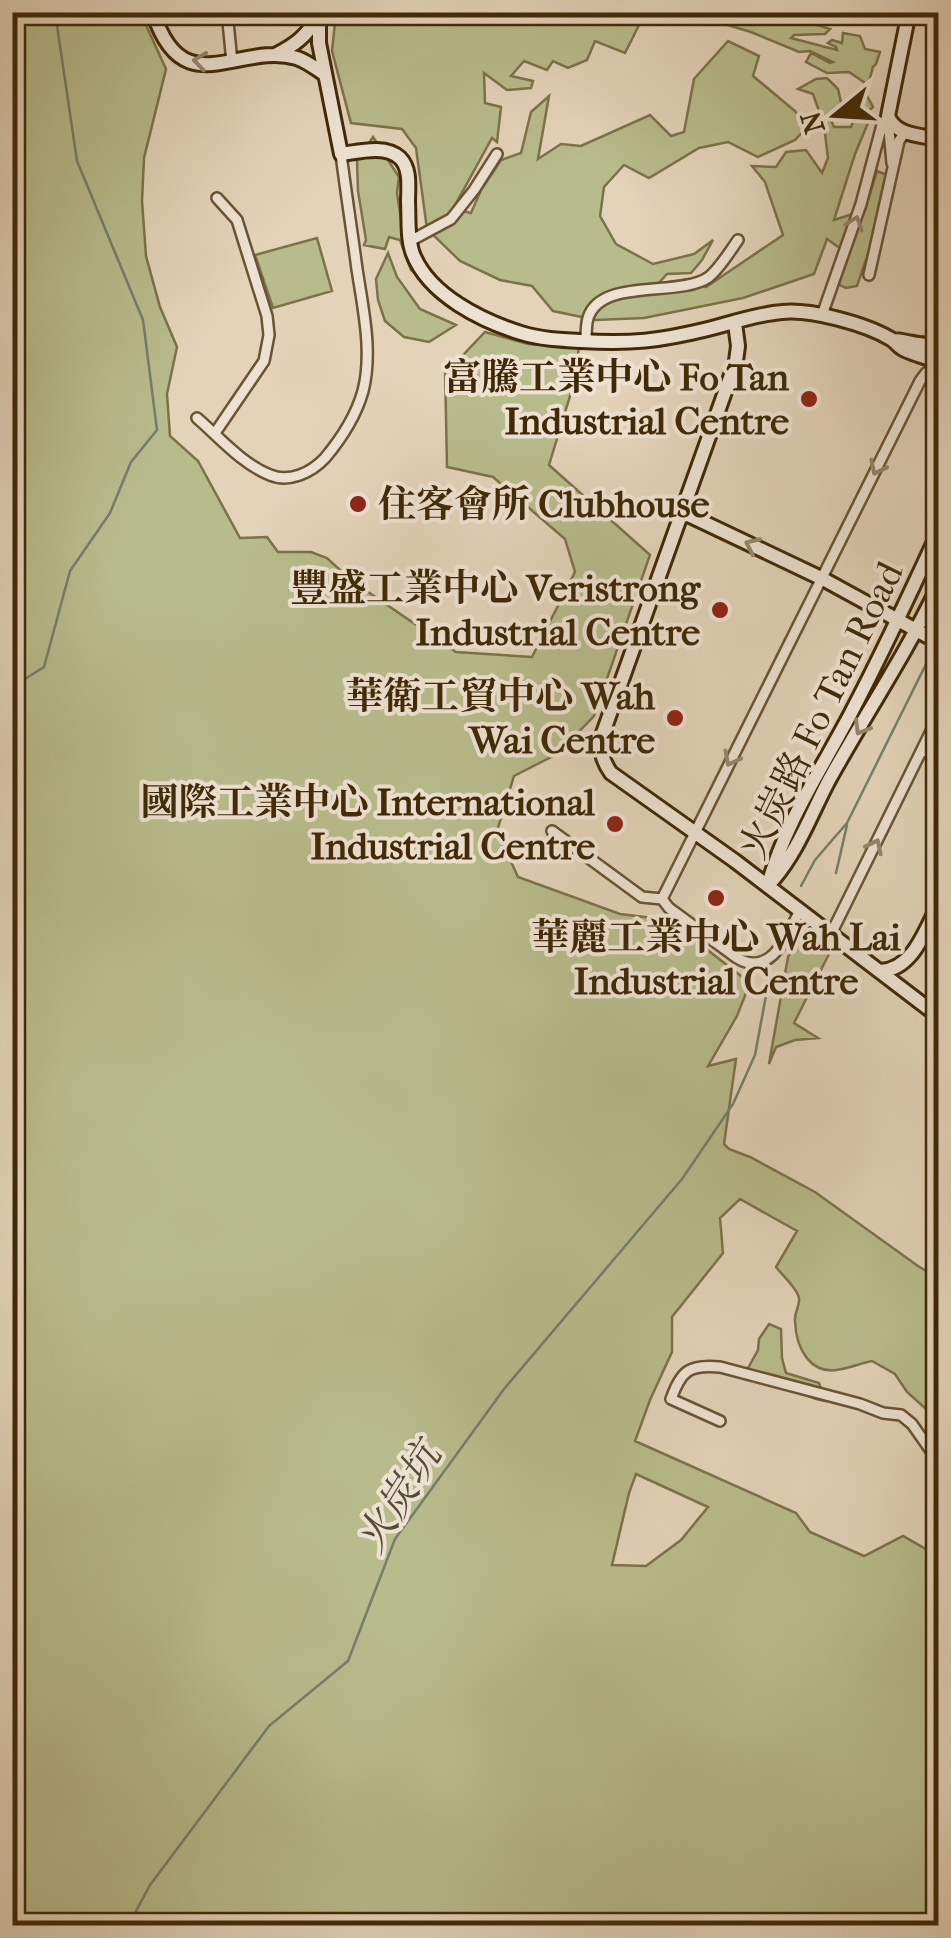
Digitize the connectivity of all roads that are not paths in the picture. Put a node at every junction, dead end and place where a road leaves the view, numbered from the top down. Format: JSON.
{"nodes":[{"id":1,"x":153,"y":12,"type":"edge"},
{"id":2,"x":226,"y":12,"type":"edge"},
{"id":3,"x":909,"y":12,"type":"edge"},
{"id":4,"x":319,"y":13,"type":"edge"},
{"id":5,"x":273,"y":56,"type":"junction"},
{"id":6,"x":232,"y":62,"type":"junction"},
{"id":7,"x":324,"y":74,"type":"junction"},
{"id":8,"x":888,"y":116,"type":"junction"},
{"id":9,"x":905,"y":132,"type":"junction"},
{"id":10,"x":938,"y":139,"type":"edge"},
{"id":11,"x":341,"y":154,"type":"junction"},
{"id":12,"x":497,"y":154,"type":"dead end"},
{"id":13,"x":893,"y":169,"type":"junction"},
{"id":14,"x":217,"y":198,"type":"dead end"},
{"id":15,"x":738,"y":240,"type":"dead end"},
{"id":16,"x":410,"y":242,"type":"junction"},
{"id":17,"x":869,"y":275,"type":"dead end"},
{"id":18,"x":822,"y":314,"type":"junction"},
{"id":19,"x":735,"y":323,"type":"junction"},
{"id":20,"x":892,"y":340,"type":"junction"},
{"id":21,"x":586,"y":341,"type":"junction"},
{"id":22,"x":938,"y":342,"type":"edge"},
{"id":23,"x":938,"y":354,"type":"edge"},
{"id":24,"x":938,"y":365,"type":"edge"},
{"id":25,"x":197,"y":418,"type":"dead end"},
{"id":26,"x":214,"y":433,"type":"junction"},
{"id":27,"x":682,"y":512,"type":"junction"},
{"id":28,"x":938,"y":533,"type":"edge"},
{"id":29,"x":823,"y":579,"type":"junction"},
{"id":30,"x":938,"y":586,"type":"edge"},
{"id":31,"x":898,"y":618,"type":"junction"},
{"id":32,"x":931,"y":629,"type":"edge"},
{"id":33,"x":938,"y":717,"type":"edge"},
{"id":34,"x":922,"y":750,"type":"junction"},
{"id":35,"x":938,"y":758,"type":"edge"},
{"id":36,"x":552,"y":831,"type":"dead end"},
{"id":37,"x":694,"y":831,"type":"junction"},
{"id":38,"x":768,"y":885,"type":"junction"},
{"id":39,"x":662,"y":898,"type":"junction"},
{"id":40,"x":938,"y":906,"type":"edge"},
{"id":41,"x":800,"y":910,"type":"junction"},
{"id":42,"x":832,"y":934,"type":"junction"},
{"id":43,"x":880,"y":970,"type":"junction"},
{"id":44,"x":938,"y":1016,"type":"edge"},
{"id":45,"x":720,"y":1421,"type":"dead end"},
{"id":46,"x":938,"y":1462,"type":"edge"}],
"edges":[{"from":6,"to":1,"type":"street","one_way":true},
{"from":2,"to":6,"type":"street"},
{"from":3,"to":8,"type":"street"},
{"from":4,"to":5,"type":"street"},
{"from":4,"to":7,"type":"street"},
{"from":5,"to":6,"type":"street"},
{"from":5,"to":7,"type":"street"},
{"from":7,"to":11,"type":"street"},
{"from":8,"to":9,"type":"street"},
{"from":8,"to":13,"type":"street"},
{"from":18,"to":8,"type":"street","one_way":true},
{"from":9,"to":10,"type":"street"},
{"from":9,"to":13,"type":"street"},
{"from":11,"to":16,"type":"street"},
{"from":11,"to":26,"type":"street"},
{"from":12,"to":16,"type":"street"},
{"from":13,"to":17,"type":"street"},
{"from":14,"to":26,"type":"street"},
{"from":15,"to":21,"type":"street"},
{"from":16,"to":21,"type":"street"},
{"from":18,"to":19,"type":"street"},
{"from":18,"to":20,"type":"street"},
{"from":19,"to":21,"type":"street"},
{"from":19,"to":27,"type":"street"},
{"from":20,"to":22,"type":"street"},
{"from":20,"to":24,"type":"street"},
{"from":22,"to":23,"type":"street"},
{"from":24,"to":29,"type":"street","one_way":true},
{"from":25,"to":26,"type":"street"},
{"from":29,"to":27,"type":"street","one_way":true},
{"from":27,"to":37,"type":"street"},
{"from":28,"to":31,"type":"street","name":"火炭路 Fo Tan Road"},
{"from":29,"to":31,"type":"street"},
{"from":29,"to":37,"type":"street","one_way":true},
{"from":30,"to":32,"type":"street","name":"火炭路 Fo Tan Road"},
{"from":31,"to":32,"type":"street"},
{"from":31,"to":38,"type":"street","name":"火炭路 Fo Tan Road"},
{"from":32,"to":38,"type":"street","name":"火炭路 Fo Tan Road","one_way":true},
{"from":33,"to":34,"type":"street"},
{"from":34,"to":35,"type":"street"},
{"from":42,"to":34,"type":"street","one_way":true},
{"from":36,"to":39,"type":"street"},
{"from":37,"to":38,"type":"street"},
{"from":37,"to":39,"type":"street"},
{"from":38,"to":41,"type":"street"},
{"from":39,"to":41,"type":"street"},
{"from":40,"to":43,"type":"street"},
{"from":41,"to":42,"type":"street"},
{"from":42,"to":43,"type":"street"},
{"from":43,"to":44,"type":"street"},
{"from":45,"to":46,"type":"street"}]}
